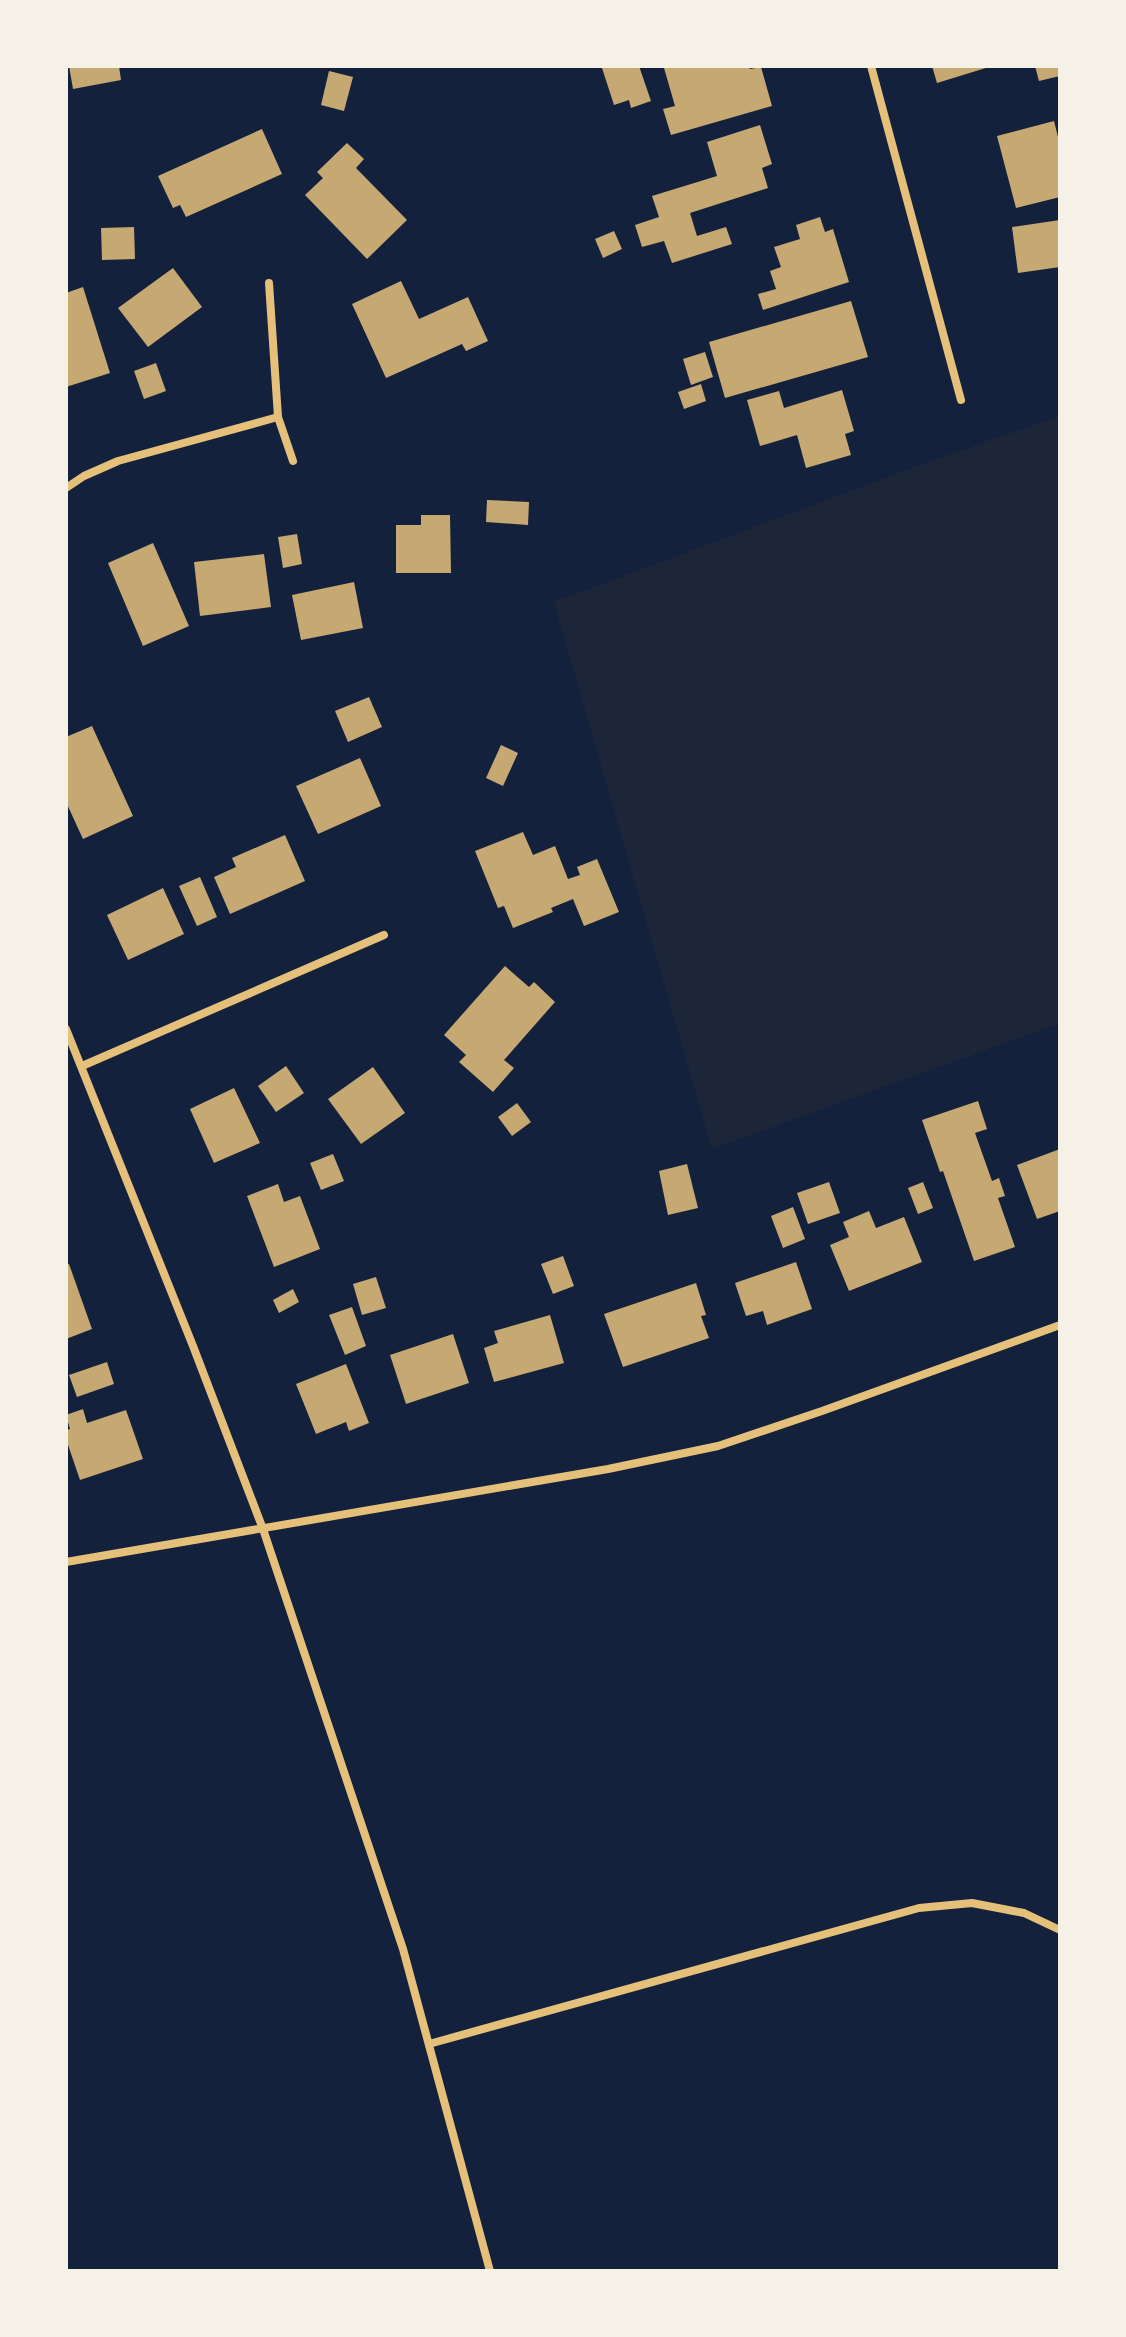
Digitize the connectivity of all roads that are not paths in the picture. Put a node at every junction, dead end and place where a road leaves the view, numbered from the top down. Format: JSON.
{"nodes":[{"id":1,"x":871,"y":66,"type":"edge"},
{"id":2,"x":269,"y":283,"type":"dead end"},
{"id":3,"x":961,"y":400,"type":"dead end"},
{"id":4,"x":278,"y":417,"type":"junction"},
{"id":5,"x":293,"y":461,"type":"dead end"},
{"id":6,"x":66,"y":488,"type":"edge"},
{"id":7,"x":384,"y":935,"type":"dead end"},
{"id":8,"x":66,"y":1029,"type":"edge"},
{"id":9,"x":82,"y":1066,"type":"junction"},
{"id":10,"x":1060,"y":1325,"type":"edge"},
{"id":11,"x":263,"y":1529,"type":"junction"},
{"id":12,"x":66,"y":1562,"type":"edge"},
{"id":13,"x":1060,"y":1930,"type":"edge"},
{"id":14,"x":429,"y":2044,"type":"junction"},
{"id":15,"x":490,"y":2271,"type":"edge"}],
"edges":[{"from":1,"to":3,"type":"street"},
{"from":2,"to":4,"type":"street"},
{"from":4,"to":5,"type":"street"},
{"from":4,"to":6,"type":"street"},
{"from":7,"to":9,"type":"street"},
{"from":8,"to":9,"type":"street"},
{"from":9,"to":11,"type":"street"},
{"from":10,"to":11,"type":"street"},
{"from":11,"to":12,"type":"street"},
{"from":11,"to":14,"type":"street"},
{"from":13,"to":14,"type":"street"},
{"from":14,"to":15,"type":"street"}]}
